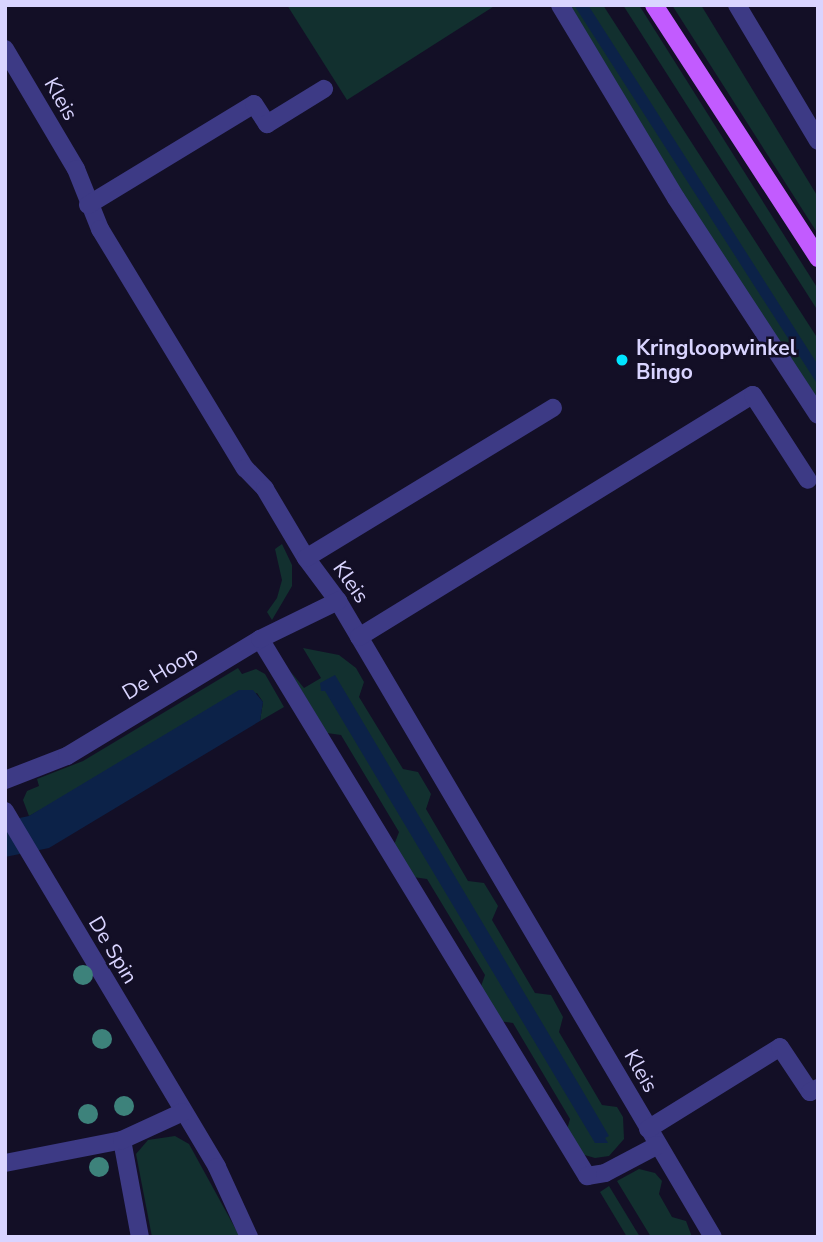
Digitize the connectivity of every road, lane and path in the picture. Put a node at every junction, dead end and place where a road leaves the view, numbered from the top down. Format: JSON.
{"nodes":[{"id":1,"x":560,"y":5,"type":"edge"},
{"id":2,"x":654,"y":5,"type":"edge"},
{"id":3,"x":737,"y":5,"type":"edge"},
{"id":4,"x":5,"y":48,"type":"edge"},
{"id":5,"x":324,"y":89,"type":"dead end"},
{"id":6,"x":818,"y":141,"type":"edge"},
{"id":7,"x":88,"y":205,"type":"junction"},
{"id":8,"x":818,"y":258,"type":"edge"},
{"id":9,"x":553,"y":408,"type":"dead end"},
{"id":10,"x":818,"y":415,"type":"edge"},
{"id":11,"x":808,"y":480,"type":"dead end"},
{"id":12,"x":306,"y":558,"type":"junction"},
{"id":13,"x":338,"y":601,"type":"junction"},
{"id":14,"x":359,"y":637,"type":"junction"},
{"id":15,"x":260,"y":639,"type":"junction"},
{"id":16,"x":5,"y":780,"type":"edge"},
{"id":17,"x":5,"y":811,"type":"edge"},
{"id":18,"x":818,"y":1088,"type":"edge"},
{"id":19,"x":183,"y":1112,"type":"junction"},
{"id":20,"x":648,"y":1129,"type":"junction"},
{"id":21,"x":122,"y":1140,"type":"junction"},
{"id":22,"x":658,"y":1145,"type":"junction"},
{"id":23,"x":5,"y":1163,"type":"edge"},
{"id":24,"x":140,"y":1237,"type":"edge"},
{"id":25,"x":249,"y":1237,"type":"edge"},
{"id":26,"x":713,"y":1237,"type":"edge"}],
"edges":[{"from":1,"to":10,"type":"street"},
{"from":2,"to":8,"type":"main road"},
{"from":3,"to":6,"type":"street"},
{"from":4,"to":7,"type":"street","name":"Kleis"},
{"from":5,"to":7,"type":"street"},
{"from":7,"to":12,"type":"street","name":"Kleis"},
{"from":9,"to":12,"type":"street"},
{"from":11,"to":14,"type":"street"},
{"from":12,"to":13,"type":"street","name":"Kleis"},
{"from":13,"to":14,"type":"street","name":"Kleis"},
{"from":13,"to":15,"type":"street","name":"De Hoop"},
{"from":14,"to":20,"type":"street","name":"Kleis"},
{"from":15,"to":16,"type":"street","name":"De Hoop"},
{"from":15,"to":22,"type":"street"},
{"from":17,"to":19,"type":"street","name":"De Spin"},
{"from":18,"to":20,"type":"street"},
{"from":19,"to":21,"type":"street"},
{"from":19,"to":25,"type":"street","name":"De Spin"},
{"from":20,"to":22,"type":"street","name":"Kleis"},
{"from":21,"to":23,"type":"street"},
{"from":21,"to":24,"type":"street"},
{"from":22,"to":26,"type":"street","name":"Kleis"}]}
